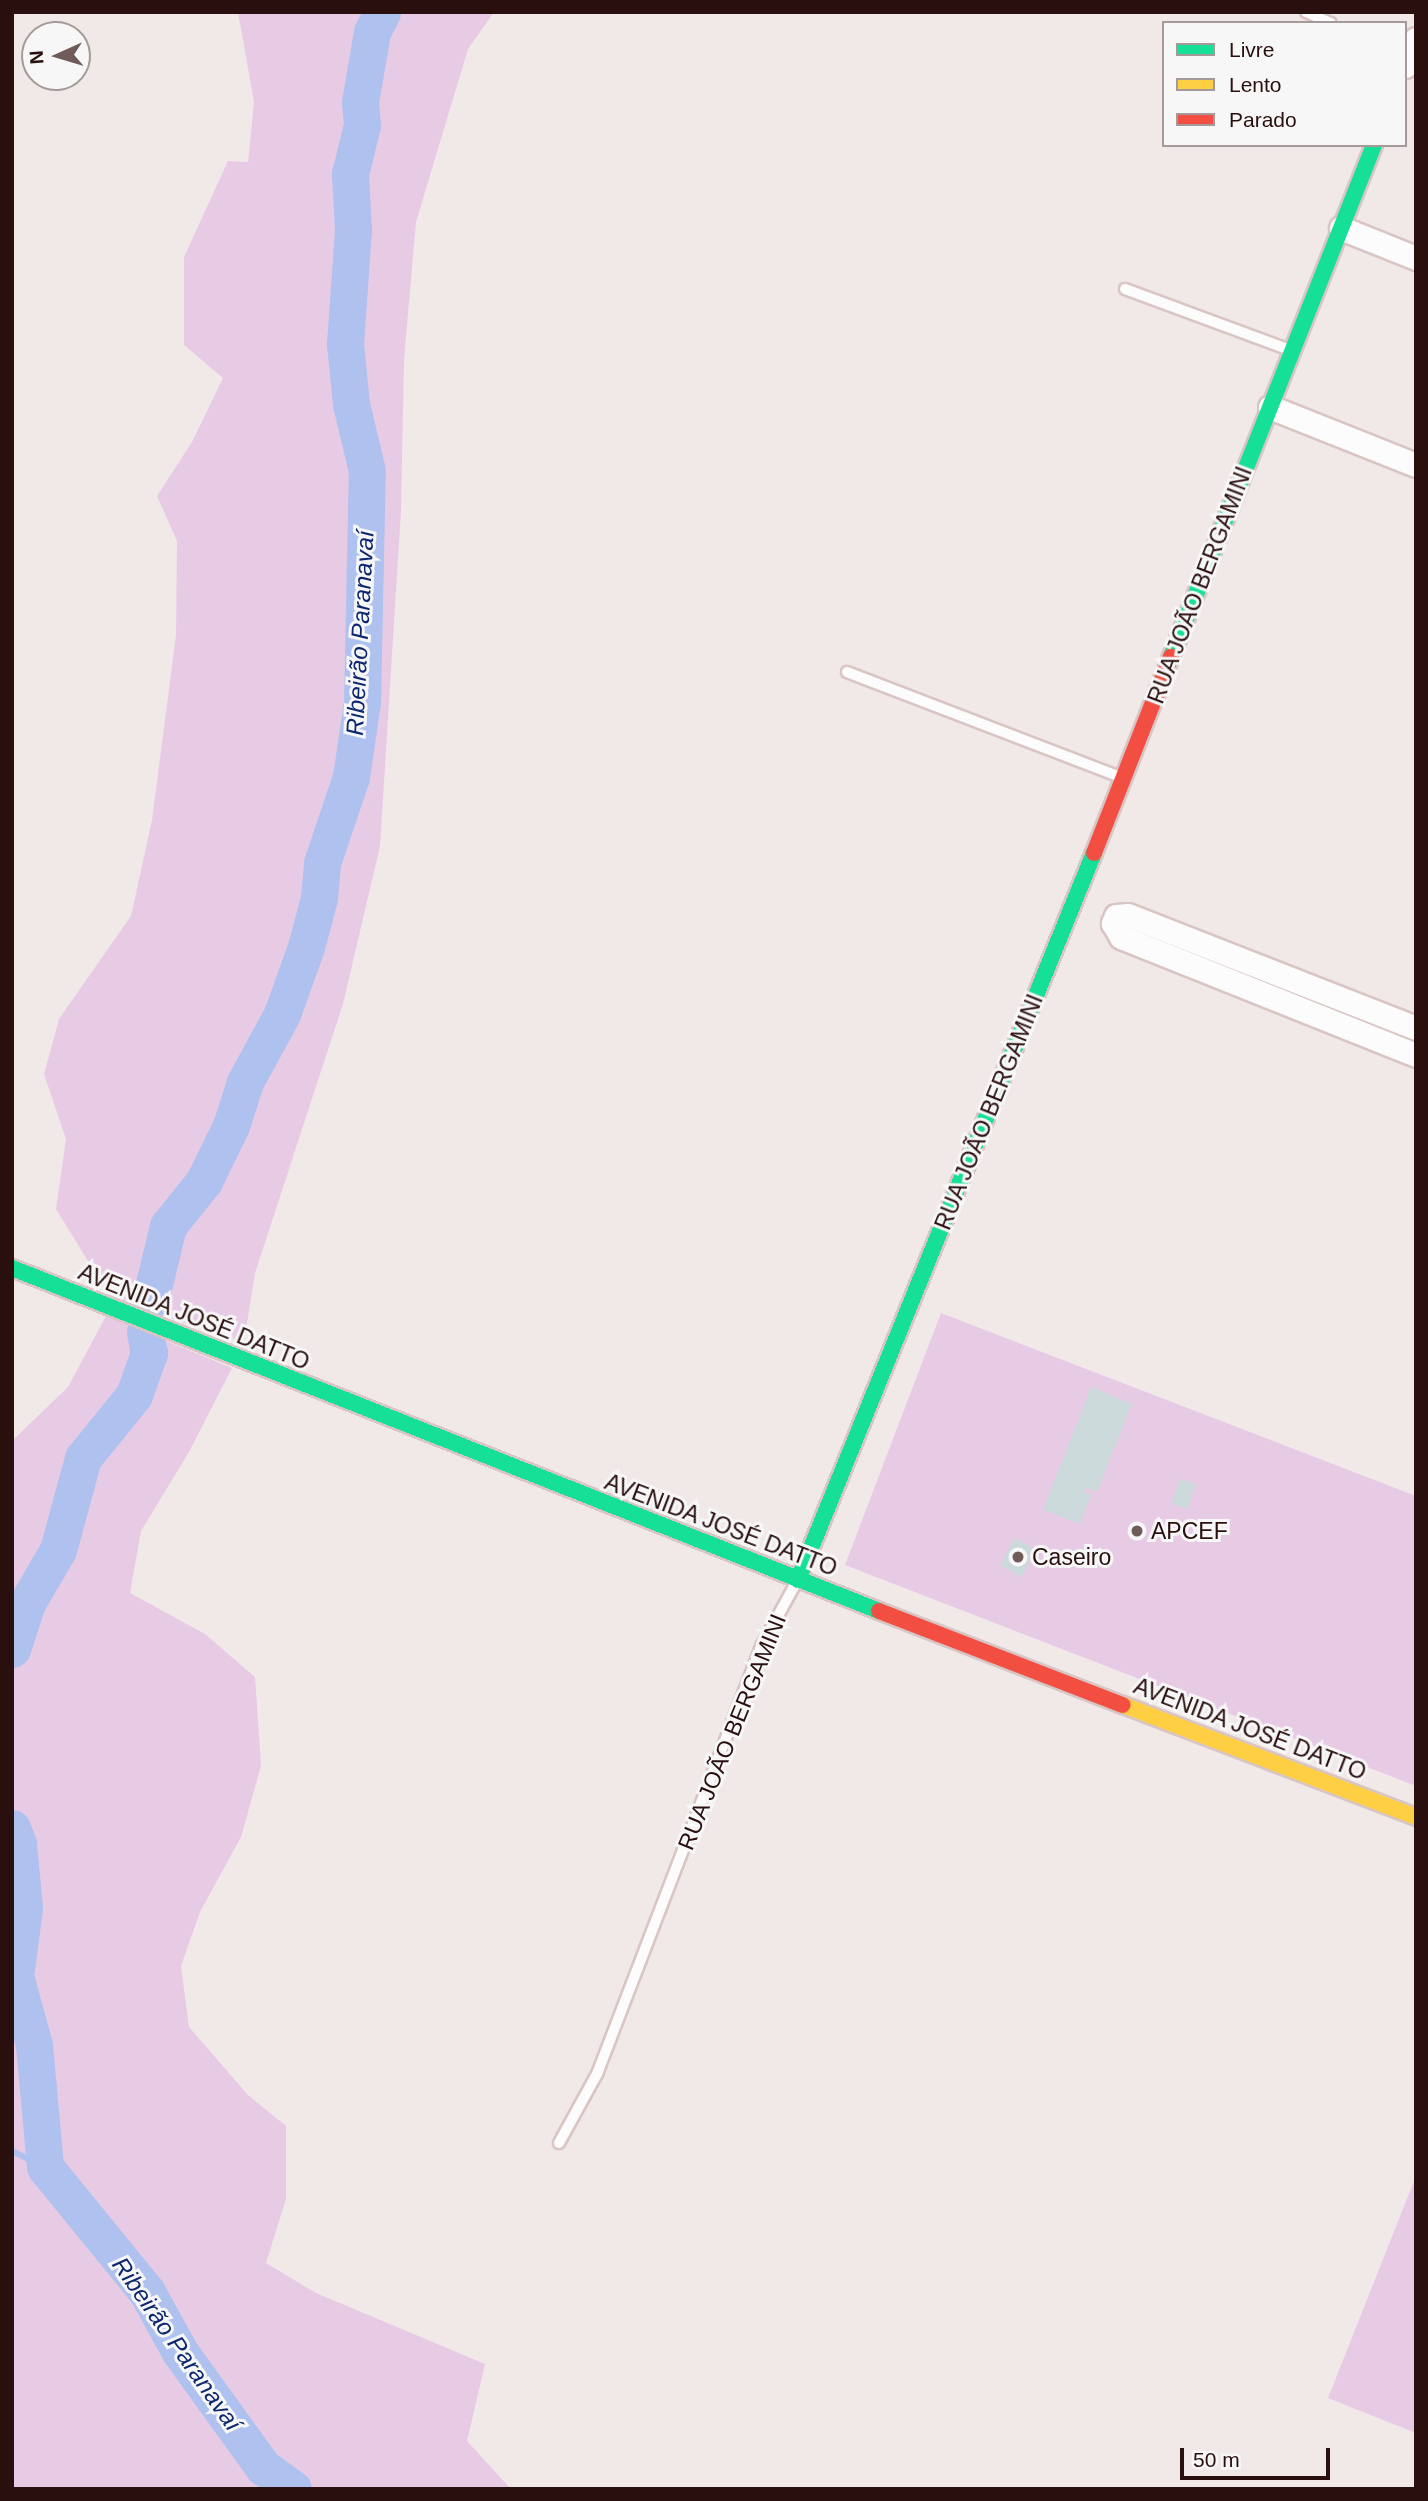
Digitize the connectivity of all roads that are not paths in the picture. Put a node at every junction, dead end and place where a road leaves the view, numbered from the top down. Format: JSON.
{"nodes":[{"id":1,"x":1306,"y":12,"type":"edge"},
{"id":2,"x":1326,"y":21,"type":"edge"},
{"id":3,"x":1373,"y":147,"type":"edge"},
{"id":4,"x":1341,"y":228,"type":"junction"},
{"id":5,"x":1416,"y":258,"type":"edge"},
{"id":6,"x":1125,"y":289,"type":"dead end"},
{"id":7,"x":1292,"y":351,"type":"junction"},
{"id":8,"x":1269,"y":407,"type":"junction"},
{"id":9,"x":1416,"y":465,"type":"edge"},
{"id":10,"x":847,"y":672,"type":"dead end"},
{"id":11,"x":1124,"y":778,"type":"junction"},
{"id":12,"x":1416,"y":1028,"type":"edge"},
{"id":13,"x":1416,"y":1055,"type":"edge"},
{"id":14,"x":12,"y":1268,"type":"edge"},
{"id":15,"x":798,"y":1580,"type":"junction"},
{"id":16,"x":1416,"y":1817,"type":"edge"},
{"id":17,"x":559,"y":2143,"type":"dead end"}],
"edges":[{"from":1,"to":2,"type":"lane"},
{"from":3,"to":4,"type":"street","name":"RUA JOÃO BERGAMINI"},
{"from":4,"to":5,"type":"street"},
{"from":4,"to":7,"type":"street","name":"RUA JOÃO BERGAMINI"},
{"from":6,"to":7,"type":"lane"},
{"from":7,"to":8,"type":"street","name":"RUA JOÃO BERGAMINI"},
{"from":8,"to":9,"type":"street"},
{"from":8,"to":11,"type":"street","name":"RUA JOÃO BERGAMINI"},
{"from":10,"to":11,"type":"lane"},
{"from":11,"to":15,"type":"street","name":"RUA JOÃO BERGAMINI"},
{"from":12,"to":13,"type":"street"},
{"from":14,"to":15,"type":"street","name":"AVENIDA JOSÉ DATTO"},
{"from":15,"to":16,"type":"street","name":"AVENIDA JOSÉ DATTO"},
{"from":15,"to":17,"type":"lane","name":"RUA JOÃO BERGAMINI"}]}
